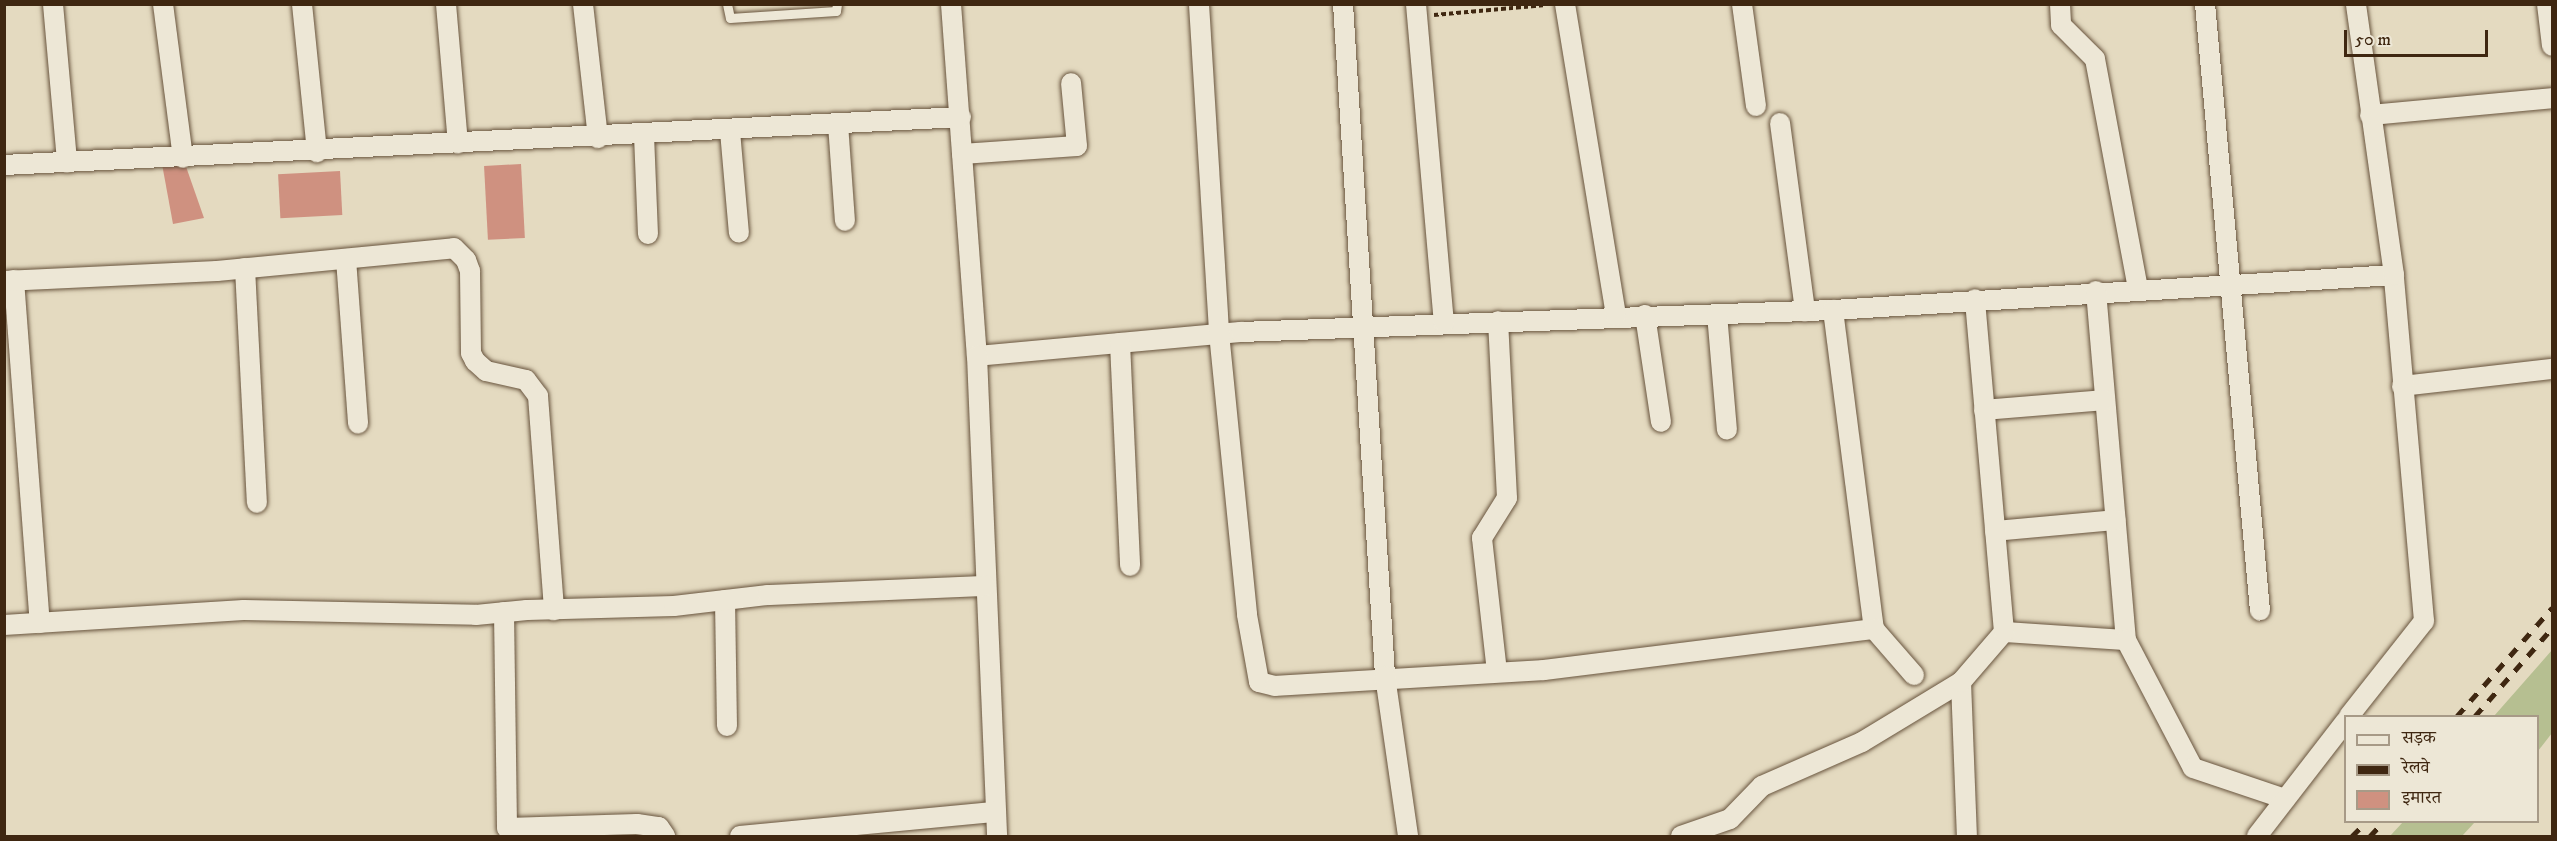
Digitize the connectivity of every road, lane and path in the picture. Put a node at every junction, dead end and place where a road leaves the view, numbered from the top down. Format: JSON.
{"nodes":[{"id":1,"x":53,"y":4,"type":"edge"},
{"id":2,"x":163,"y":4,"type":"edge"},
{"id":3,"x":302,"y":4,"type":"edge"},
{"id":4,"x":446,"y":4,"type":"edge"},
{"id":5,"x":583,"y":4,"type":"edge"},
{"id":6,"x":727,"y":4,"type":"edge"},
{"id":7,"x":837,"y":4,"type":"edge"},
{"id":8,"x":951,"y":4,"type":"edge"},
{"id":9,"x":1198,"y":4,"type":"edge"},
{"id":10,"x":1343,"y":4,"type":"edge"},
{"id":11,"x":1550,"y":4,"type":"edge"},
{"id":12,"x":1565,"y":4,"type":"edge"},
{"id":13,"x":1742,"y":4,"type":"edge"},
{"id":14,"x":2060,"y":4,"type":"edge"},
{"id":15,"x":2205,"y":4,"type":"edge"},
{"id":16,"x":2356,"y":4,"type":"edge"},
{"id":17,"x":2547,"y":4,"type":"edge"},
{"id":18,"x":1416,"y":11,"type":"edge"},
{"id":19,"x":2553,"y":46,"type":"edge"},
{"id":20,"x":1071,"y":83,"type":"dead end"},
{"id":21,"x":2553,"y":98,"type":"edge"},
{"id":22,"x":1756,"y":106,"type":"dead end"},
{"id":23,"x":2370,"y":115,"type":"junction"},
{"id":24,"x":960,"y":117,"type":"junction"},
{"id":25,"x":1780,"y":123,"type":"dead end"},
{"id":26,"x":838,"y":124,"type":"junction"},
{"id":27,"x":730,"y":131,"type":"junction"},
{"id":28,"x":644,"y":135,"type":"junction"},
{"id":29,"x":598,"y":138,"type":"junction"},
{"id":30,"x":458,"y":142,"type":"junction"},
{"id":31,"x":317,"y":152,"type":"junction"},
{"id":32,"x":962,"y":154,"type":"junction"},
{"id":33,"x":183,"y":158,"type":"junction"},
{"id":34,"x":67,"y":162,"type":"junction"},
{"id":35,"x":4,"y":165,"type":"edge"},
{"id":36,"x":845,"y":221,"type":"dead end"},
{"id":37,"x":739,"y":233,"type":"dead end"},
{"id":38,"x":648,"y":234,"type":"dead end"},
{"id":39,"x":346,"y":259,"type":"junction"},
{"id":40,"x":245,"y":268,"type":"junction"},
{"id":41,"x":2394,"y":275,"type":"junction"},
{"id":42,"x":9,"y":281,"type":"edge"},
{"id":43,"x":2231,"y":283,"type":"junction"},
{"id":44,"x":2138,"y":289,"type":"junction"},
{"id":45,"x":2096,"y":291,"type":"junction"},
{"id":46,"x":1975,"y":299,"type":"junction"},
{"id":47,"x":1833,"y":310,"type":"junction"},
{"id":48,"x":1805,"y":311,"type":"junction"},
{"id":49,"x":1717,"y":314,"type":"junction"},
{"id":50,"x":1645,"y":315,"type":"junction"},
{"id":51,"x":1616,"y":316,"type":"junction"},
{"id":52,"x":1498,"y":321,"type":"junction"},
{"id":53,"x":1444,"y":323,"type":"junction"},
{"id":54,"x":1364,"y":327,"type":"junction"},
{"id":55,"x":1219,"y":333,"type":"junction"},
{"id":56,"x":1120,"y":343,"type":"junction"},
{"id":57,"x":977,"y":356,"type":"junction"},
{"id":58,"x":2553,"y":369,"type":"edge"},
{"id":59,"x":2402,"y":386,"type":"junction"},
{"id":60,"x":2105,"y":400,"type":"junction"},
{"id":61,"x":1984,"y":410,"type":"junction"},
{"id":62,"x":1661,"y":422,"type":"dead end"},
{"id":63,"x":358,"y":424,"type":"dead end"},
{"id":64,"x":1727,"y":430,"type":"dead end"},
{"id":65,"x":257,"y":503,"type":"dead end"},
{"id":66,"x":2116,"y":520,"type":"junction"},
{"id":67,"x":1995,"y":531,"type":"junction"},
{"id":68,"x":1130,"y":566,"type":"dead end"},
{"id":69,"x":985,"y":586,"type":"junction"},
{"id":70,"x":725,"y":600,"type":"junction"},
{"id":71,"x":554,"y":610,"type":"junction"},
{"id":72,"x":2260,"y":611,"type":"dead end"},
{"id":73,"x":504,"y":612,"type":"junction"},
{"id":74,"x":40,"y":623,"type":"junction"},
{"id":75,"x":4,"y":625,"type":"edge"},
{"id":76,"x":1874,"y":629,"type":"junction"},
{"id":77,"x":2004,"y":632,"type":"junction"},
{"id":78,"x":2126,"y":640,"type":"junction"},
{"id":79,"x":1497,"y":672,"type":"junction"},
{"id":80,"x":1914,"y":675,"type":"dead end"},
{"id":81,"x":1385,"y":676,"type":"junction"},
{"id":82,"x":1961,"y":682,"type":"junction"},
{"id":83,"x":2351,"y":715,"type":"edge"},
{"id":84,"x":2344,"y":724,"type":"edge"},
{"id":85,"x":727,"y":726,"type":"dead end"},
{"id":86,"x":2285,"y":799,"type":"junction"},
{"id":87,"x":996,"y":812,"type":"junction"},
{"id":88,"x":665,"y":837,"type":"edge"},
{"id":89,"x":740,"y":837,"type":"edge"},
{"id":90,"x":997,"y":837,"type":"edge"},
{"id":91,"x":1408,"y":837,"type":"edge"},
{"id":92,"x":1681,"y":837,"type":"edge"},
{"id":93,"x":1967,"y":837,"type":"edge"},
{"id":94,"x":2257,"y":837,"type":"edge"}],
"edges":[{"from":1,"to":34,"type":"street"},
{"from":2,"to":33,"type":"street"},
{"from":3,"to":31,"type":"street"},
{"from":4,"to":30,"type":"street"},
{"from":5,"to":29,"type":"street"},
{"from":6,"to":7,"type":"lane"},
{"from":8,"to":24,"type":"street"},
{"from":9,"to":55,"type":"street"},
{"from":10,"to":54,"type":"street"},
{"from":11,"to":18,"type":"path"},
{"from":12,"to":51,"type":"street"},
{"from":13,"to":22,"type":"street"},
{"from":14,"to":44,"type":"street"},
{"from":15,"to":43,"type":"street"},
{"from":16,"to":23,"type":"street"},
{"from":17,"to":19,"type":"street"},
{"from":18,"to":53,"type":"street"},
{"from":20,"to":32,"type":"street"},
{"from":21,"to":23,"type":"street"},
{"from":23,"to":41,"type":"street"},
{"from":24,"to":26,"type":"street"},
{"from":24,"to":32,"type":"street"},
{"from":25,"to":48,"type":"street"},
{"from":26,"to":27,"type":"street"},
{"from":26,"to":36,"type":"street"},
{"from":27,"to":28,"type":"street"},
{"from":27,"to":37,"type":"street"},
{"from":28,"to":29,"type":"street"},
{"from":28,"to":38,"type":"street"},
{"from":29,"to":30,"type":"street"},
{"from":30,"to":31,"type":"street"},
{"from":31,"to":33,"type":"street"},
{"from":32,"to":57,"type":"street"},
{"from":33,"to":34,"type":"street"},
{"from":34,"to":35,"type":"street"},
{"from":39,"to":40,"type":"street"},
{"from":39,"to":63,"type":"street"},
{"from":39,"to":71,"type":"street"},
{"from":40,"to":42,"type":"street"},
{"from":40,"to":65,"type":"street"},
{"from":41,"to":43,"type":"street"},
{"from":41,"to":59,"type":"street"},
{"from":42,"to":74,"type":"street"},
{"from":43,"to":44,"type":"street"},
{"from":43,"to":72,"type":"street"},
{"from":44,"to":45,"type":"street"},
{"from":45,"to":46,"type":"street"},
{"from":45,"to":60,"type":"street"},
{"from":46,"to":47,"type":"street"},
{"from":46,"to":61,"type":"street"},
{"from":47,"to":48,"type":"street"},
{"from":47,"to":76,"type":"street"},
{"from":48,"to":49,"type":"street"},
{"from":49,"to":50,"type":"street"},
{"from":49,"to":64,"type":"street"},
{"from":50,"to":51,"type":"street"},
{"from":50,"to":62,"type":"street"},
{"from":51,"to":52,"type":"street"},
{"from":52,"to":53,"type":"street"},
{"from":52,"to":79,"type":"street"},
{"from":53,"to":54,"type":"street"},
{"from":54,"to":55,"type":"street"},
{"from":54,"to":81,"type":"street"},
{"from":55,"to":56,"type":"street"},
{"from":55,"to":81,"type":"street"},
{"from":56,"to":57,"type":"street"},
{"from":56,"to":68,"type":"street"},
{"from":57,"to":69,"type":"street"},
{"from":58,"to":59,"type":"street"},
{"from":59,"to":83,"type":"street"},
{"from":60,"to":61,"type":"street"},
{"from":60,"to":66,"type":"street"},
{"from":61,"to":67,"type":"street"},
{"from":66,"to":67,"type":"street"},
{"from":66,"to":78,"type":"street"},
{"from":67,"to":77,"type":"street"},
{"from":69,"to":70,"type":"street"},
{"from":69,"to":87,"type":"street"},
{"from":70,"to":71,"type":"street"},
{"from":70,"to":85,"type":"street"},
{"from":71,"to":73,"type":"street"},
{"from":73,"to":74,"type":"street"},
{"from":73,"to":88,"type":"street"},
{"from":74,"to":75,"type":"street"},
{"from":76,"to":79,"type":"street"},
{"from":76,"to":80,"type":"street"},
{"from":77,"to":78,"type":"street"},
{"from":77,"to":82,"type":"street"},
{"from":78,"to":86,"type":"street"},
{"from":79,"to":81,"type":"street"},
{"from":81,"to":91,"type":"street"},
{"from":82,"to":92,"type":"street"},
{"from":82,"to":93,"type":"street"},
{"from":84,"to":86,"type":"street"},
{"from":86,"to":94,"type":"street"},
{"from":87,"to":89,"type":"street"},
{"from":87,"to":90,"type":"street"}]}
